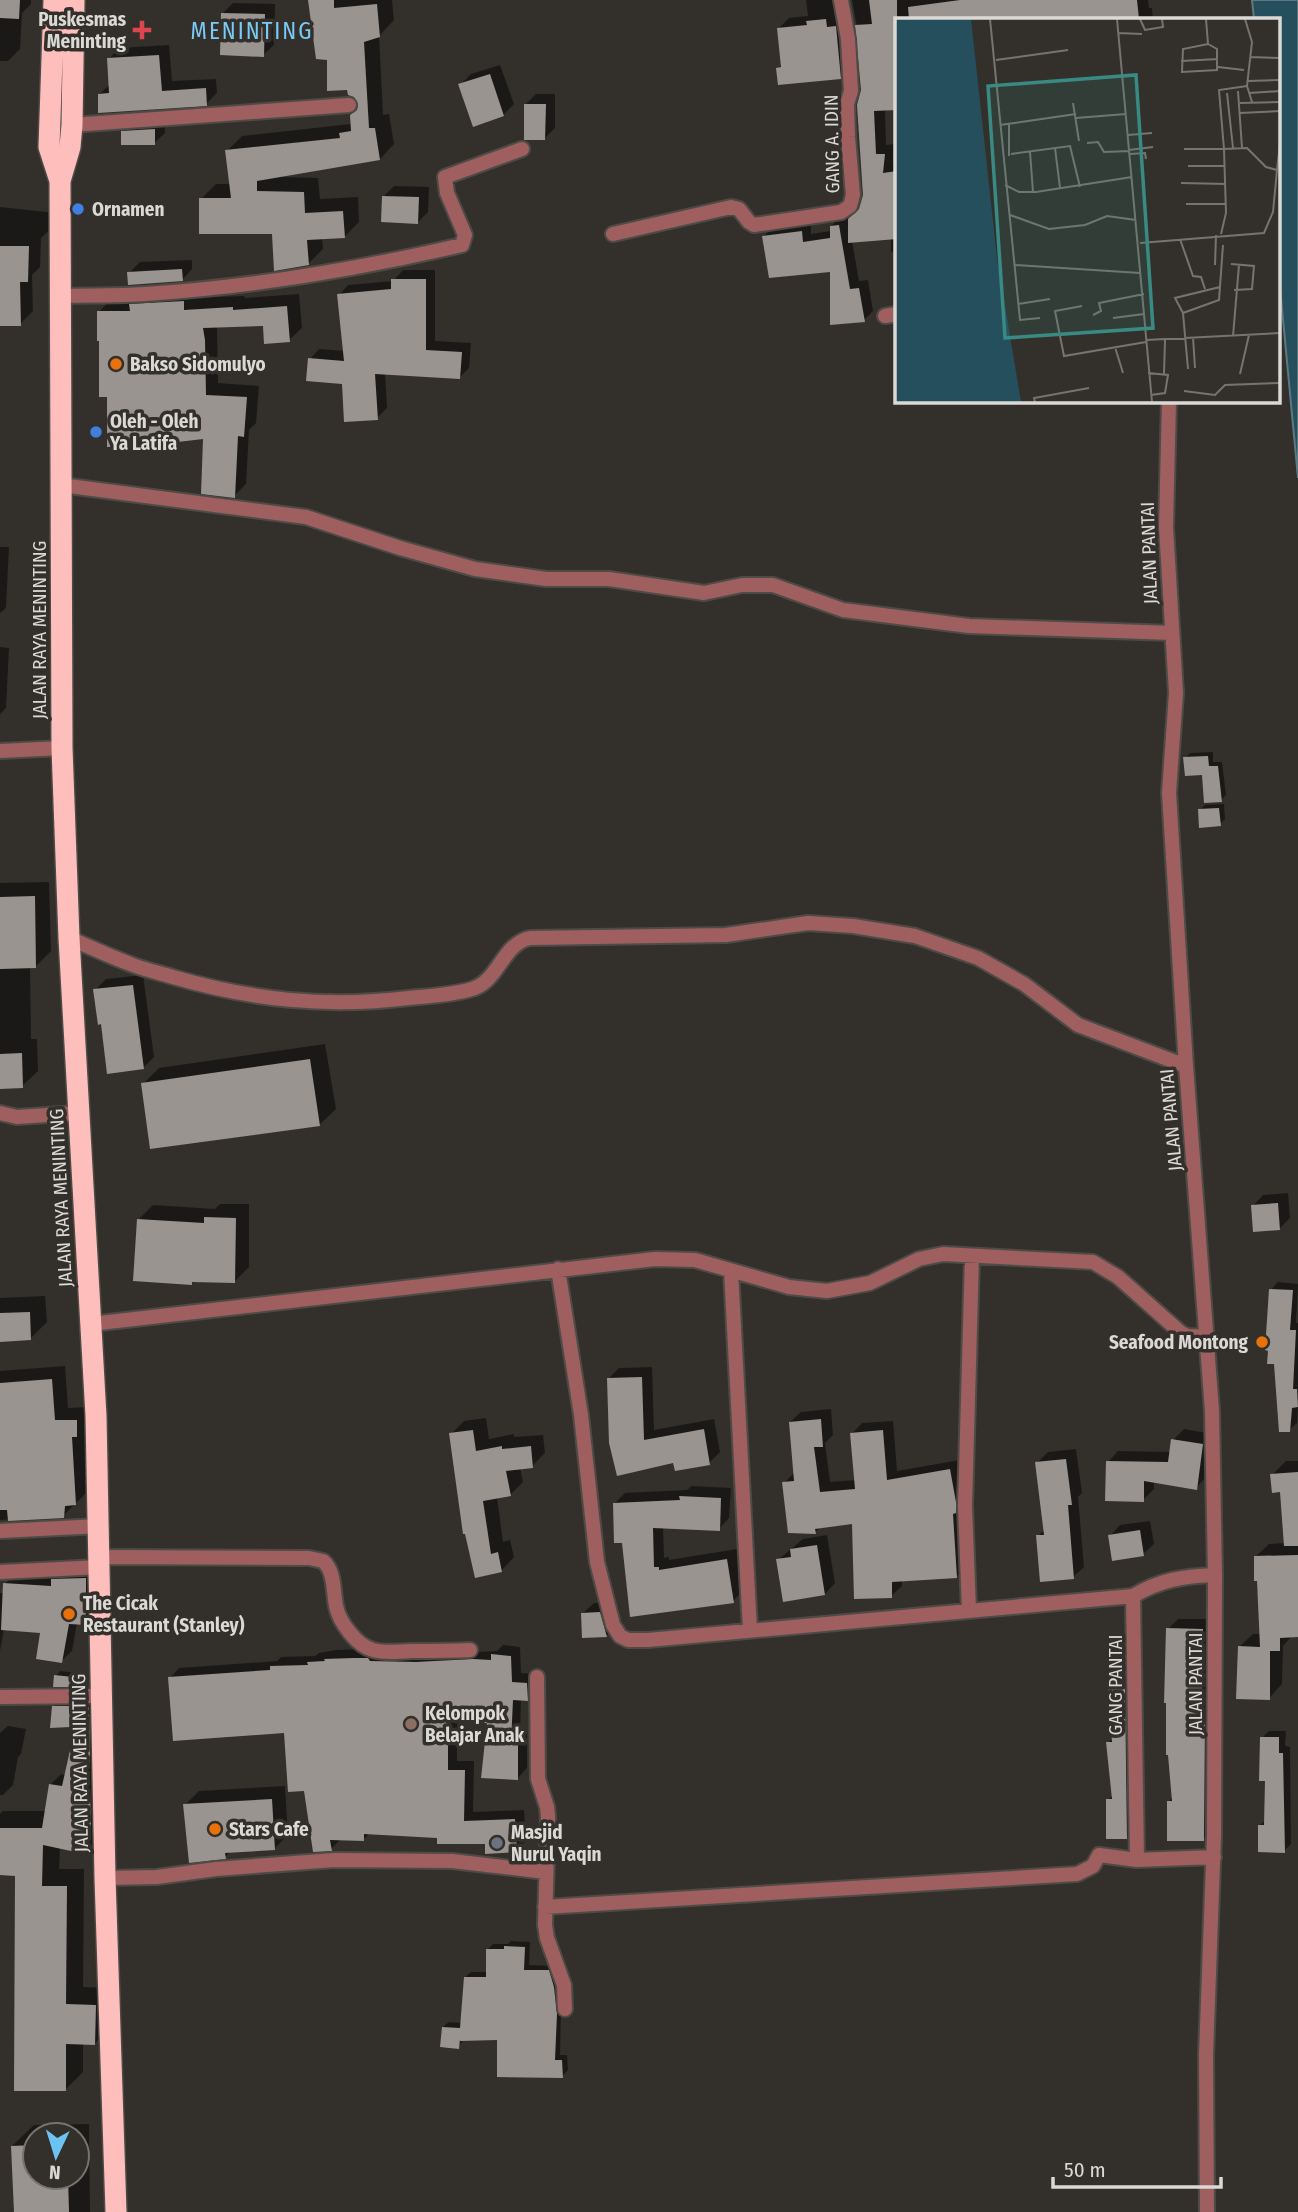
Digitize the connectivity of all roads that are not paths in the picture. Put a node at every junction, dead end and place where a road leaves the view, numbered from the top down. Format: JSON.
{"nodes":[{"id":1,"x":54,"y":0,"type":"edge"},
{"id":2,"x":74,"y":0,"type":"edge"},
{"id":3,"x":841,"y":0,"type":"edge"},
{"id":4,"x":349,"y":105,"type":"dead end"},
{"id":5,"x":72,"y":125,"type":"junction"},
{"id":6,"x":522,"y":149,"type":"dead end"},
{"id":7,"x":60,"y":181,"type":"junction"},
{"id":8,"x":613,"y":234,"type":"dead end"},
{"id":9,"x":60,"y":296,"type":"junction"},
{"id":10,"x":1169,"y":402,"type":"edge"},
{"id":11,"x":61,"y":485,"type":"junction"},
{"id":12,"x":1172,"y":633,"type":"junction"},
{"id":13,"x":62,"y":748,"type":"junction"},
{"id":14,"x":0,"y":751,"type":"edge"},
{"id":15,"x":69,"y":938,"type":"junction"},
{"id":16,"x":1186,"y":1066,"type":"junction"},
{"id":17,"x":0,"y":1113,"type":"edge"},
{"id":18,"x":79,"y":1113,"type":"junction"},
{"id":19,"x":972,"y":1256,"type":"junction"},
{"id":20,"x":558,"y":1269,"type":"junction"},
{"id":21,"x":731,"y":1271,"type":"junction"},
{"id":22,"x":91,"y":1324,"type":"junction"},
{"id":23,"x":1208,"y":1337,"type":"junction"},
{"id":24,"x":100,"y":1526,"type":"junction"},
{"id":25,"x":0,"y":1531,"type":"edge"},
{"id":26,"x":100,"y":1562,"type":"junction"},
{"id":27,"x":0,"y":1572,"type":"edge"},
{"id":28,"x":1215,"y":1574,"type":"junction"},
{"id":29,"x":1133,"y":1596,"type":"junction"},
{"id":30,"x":969,"y":1610,"type":"junction"},
{"id":31,"x":750,"y":1630,"type":"junction"},
{"id":32,"x":470,"y":1650,"type":"dead end"},
{"id":33,"x":537,"y":1677,"type":"dead end"},
{"id":34,"x":102,"y":1696,"type":"junction"},
{"id":35,"x":0,"y":1697,"type":"edge"},
{"id":36,"x":1214,"y":1857,"type":"junction"},
{"id":37,"x":1137,"y":1860,"type":"junction"},
{"id":38,"x":546,"y":1872,"type":"junction"},
{"id":39,"x":105,"y":1878,"type":"junction"},
{"id":40,"x":545,"y":1907,"type":"junction"},
{"id":41,"x":565,"y":2009,"type":"dead end"},
{"id":42,"x":116,"y":2212,"type":"edge"},
{"id":43,"x":1207,"y":2212,"type":"edge"}],
"edges":[{"from":1,"to":7,"type":"highway","name":"JALAN RAYA MENINTING"},
{"from":2,"to":5,"type":"highway","name":"JALAN RAYA MENINTING"},
{"from":3,"to":8,"type":"street","name":"GANG A. IDIN"},
{"from":4,"to":5,"type":"street"},
{"from":5,"to":7,"type":"highway","name":"JALAN RAYA MENINTING"},
{"from":6,"to":9,"type":"street"},
{"from":7,"to":9,"type":"highway","name":"JALAN RAYA MENINTING"},
{"from":9,"to":11,"type":"highway","name":"JALAN RAYA MENINTING"},
{"from":10,"to":12,"type":"street","name":"JALAN PANTAI"},
{"from":11,"to":12,"type":"street"},
{"from":11,"to":13,"type":"highway","name":"JALAN RAYA MENINTING"},
{"from":12,"to":16,"type":"street","name":"JALAN PANTAI"},
{"from":13,"to":14,"type":"street"},
{"from":13,"to":15,"type":"highway","name":"JALAN RAYA MENINTING"},
{"from":15,"to":16,"type":"street"},
{"from":15,"to":18,"type":"highway","name":"JALAN RAYA MENINTING"},
{"from":16,"to":23,"type":"street","name":"JALAN PANTAI"},
{"from":17,"to":18,"type":"street"},
{"from":18,"to":22,"type":"highway","name":"JALAN RAYA MENINTING"},
{"from":19,"to":21,"type":"street"},
{"from":19,"to":23,"type":"street"},
{"from":19,"to":30,"type":"street"},
{"from":20,"to":21,"type":"street"},
{"from":20,"to":22,"type":"street"},
{"from":20,"to":31,"type":"street"},
{"from":21,"to":31,"type":"street"},
{"from":22,"to":24,"type":"highway","name":"JALAN RAYA MENINTING"},
{"from":23,"to":28,"type":"street","name":"JALAN PANTAI"},
{"from":24,"to":25,"type":"street"},
{"from":24,"to":26,"type":"highway","name":"JALAN RAYA MENINTING"},
{"from":26,"to":27,"type":"street"},
{"from":26,"to":32,"type":"street"},
{"from":26,"to":34,"type":"highway","name":"JALAN RAYA MENINTING"},
{"from":28,"to":29,"type":"street"},
{"from":28,"to":36,"type":"street","name":"JALAN PANTAI"},
{"from":29,"to":30,"type":"street"},
{"from":29,"to":37,"type":"street","name":"GANG PANTAI"},
{"from":30,"to":31,"type":"street"},
{"from":33,"to":38,"type":"street"},
{"from":34,"to":35,"type":"street"},
{"from":34,"to":39,"type":"highway","name":"JALAN RAYA MENINTING"},
{"from":36,"to":37,"type":"street"},
{"from":36,"to":43,"type":"street","name":"JALAN PANTAI"},
{"from":37,"to":40,"type":"street"},
{"from":38,"to":39,"type":"street"},
{"from":38,"to":40,"type":"street"},
{"from":39,"to":42,"type":"highway","name":"JALAN RAYA MENINTING"},
{"from":40,"to":41,"type":"street"}]}
